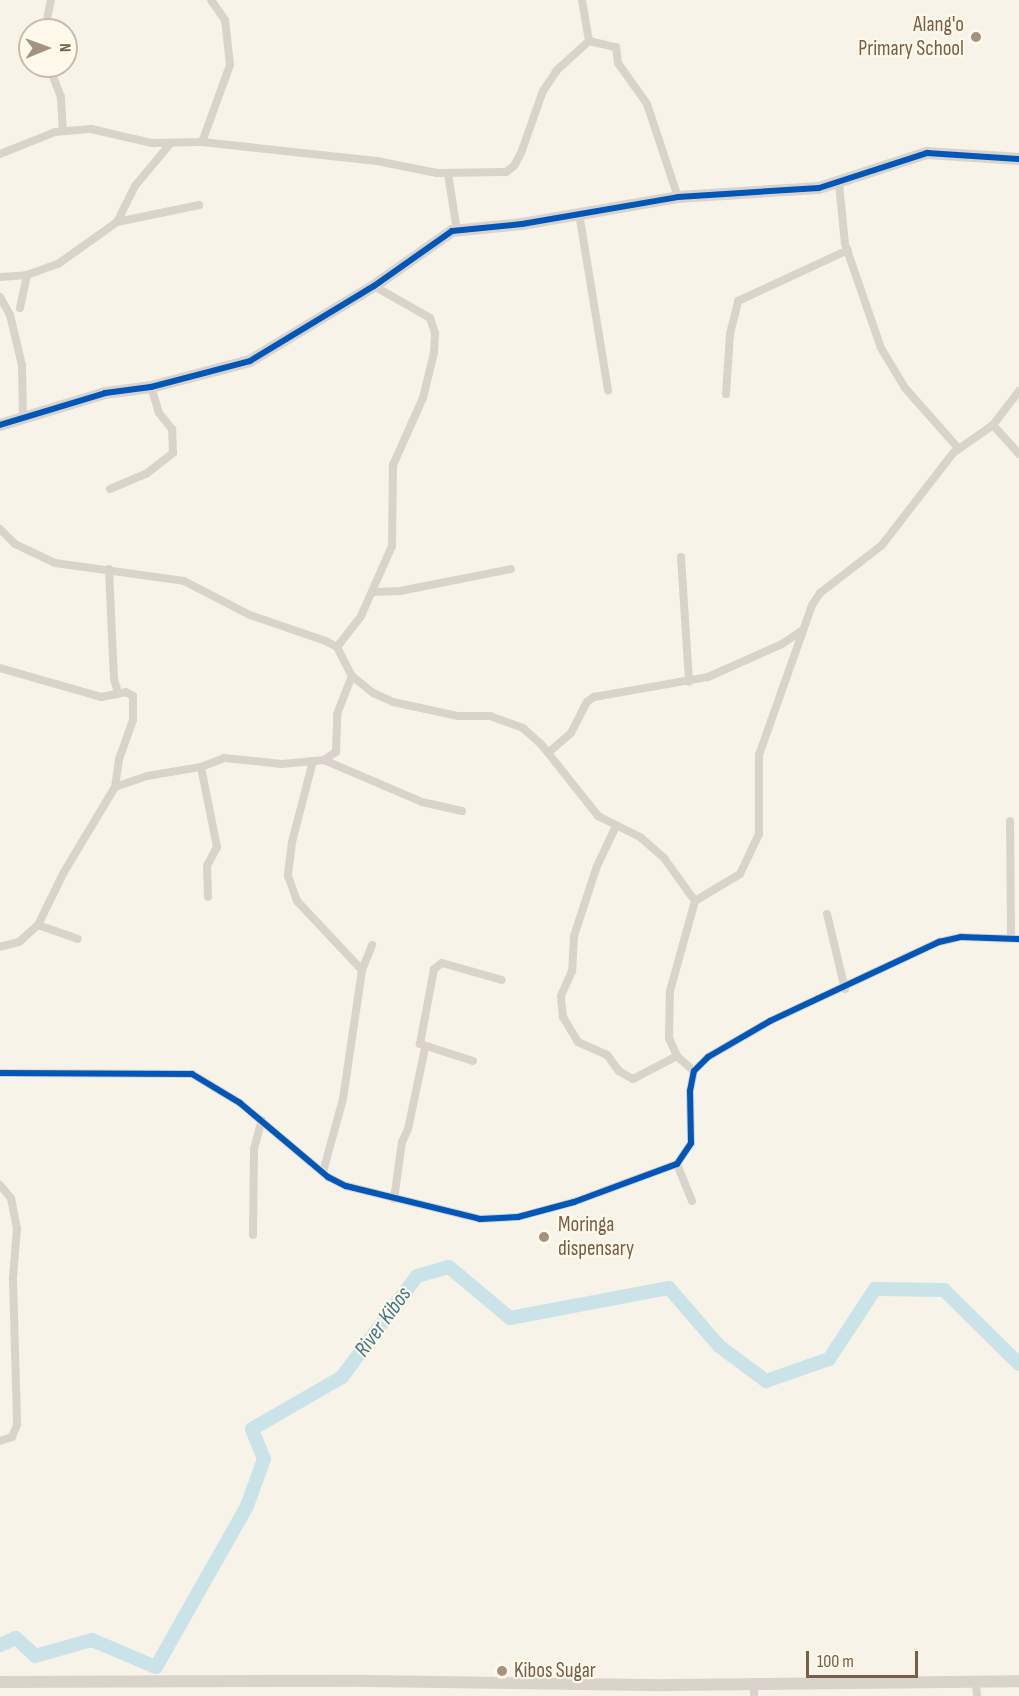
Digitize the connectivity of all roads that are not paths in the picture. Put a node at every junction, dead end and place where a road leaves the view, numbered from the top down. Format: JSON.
{"nodes":[{"id":1,"x":51,"y":0,"type":"edge"},
{"id":2,"x":211,"y":0,"type":"edge"},
{"id":3,"x":582,"y":0,"type":"edge"},
{"id":4,"x":47,"y":18,"type":"edge"},
{"id":5,"x":589,"y":41,"type":"junction"},
{"id":6,"x":54,"y":78,"type":"edge"},
{"id":7,"x":63,"y":131,"type":"junction"},
{"id":8,"x":202,"y":142,"type":"junction"},
{"id":9,"x":170,"y":144,"type":"junction"},
{"id":10,"x":0,"y":154,"type":"edge"},
{"id":11,"x":1019,"y":159,"type":"edge"},
{"id":12,"x":448,"y":174,"type":"junction"},
{"id":13,"x":839,"y":184,"type":"junction"},
{"id":14,"x":678,"y":197,"type":"junction"},
{"id":15,"x":199,"y":205,"type":"dead end"},
{"id":16,"x":579,"y":213,"type":"junction"},
{"id":17,"x":117,"y":222,"type":"junction"},
{"id":18,"x":457,"y":230,"type":"junction"},
{"id":19,"x":848,"y":250,"type":"junction"},
{"id":20,"x":27,"y":275,"type":"junction"},
{"id":21,"x":0,"y":278,"type":"edge"},
{"id":22,"x":374,"y":286,"type":"junction"},
{"id":23,"x":0,"y":297,"type":"edge"},
{"id":24,"x":20,"y":308,"type":"dead end"},
{"id":25,"x":151,"y":387,"type":"junction"},
{"id":26,"x":608,"y":391,"type":"dead end"},
{"id":27,"x":1019,"y":391,"type":"edge"},
{"id":28,"x":726,"y":394,"type":"dead end"},
{"id":29,"x":22,"y":417,"type":"junction"},
{"id":30,"x":0,"y":425,"type":"edge"},
{"id":31,"x":993,"y":425,"type":"junction"},
{"id":32,"x":959,"y":449,"type":"junction"},
{"id":33,"x":1019,"y":454,"type":"edge"},
{"id":34,"x":110,"y":489,"type":"dead end"},
{"id":35,"x":0,"y":529,"type":"edge"},
{"id":36,"x":681,"y":557,"type":"dead end"},
{"id":37,"x":109,"y":569,"type":"junction"},
{"id":38,"x":511,"y":569,"type":"dead end"},
{"id":39,"x":374,"y":592,"type":"junction"},
{"id":40,"x":801,"y":631,"type":"junction"},
{"id":41,"x":337,"y":647,"type":"junction"},
{"id":42,"x":0,"y":668,"type":"edge"},
{"id":43,"x":352,"y":676,"type":"junction"},
{"id":44,"x":689,"y":682,"type":"junction"},
{"id":45,"x":118,"y":693,"type":"junction"},
{"id":46,"x":548,"y":753,"type":"junction"},
{"id":47,"x":324,"y":760,"type":"junction"},
{"id":48,"x":313,"y":761,"type":"junction"},
{"id":49,"x":201,"y":767,"type":"junction"},
{"id":50,"x":115,"y":787,"type":"junction"},
{"id":51,"x":462,"y":811,"type":"dead end"},
{"id":52,"x":1010,"y":821,"type":"dead end"},
{"id":53,"x":616,"y":826,"type":"junction"},
{"id":54,"x":208,"y":897,"type":"dead end"},
{"id":55,"x":695,"y":901,"type":"junction"},
{"id":56,"x":827,"y":914,"type":"dead end"},
{"id":57,"x":38,"y":926,"type":"junction"},
{"id":58,"x":78,"y":939,"type":"dead end"},
{"id":59,"x":1015,"y":939,"type":"edge"},
{"id":60,"x":372,"y":945,"type":"dead end"},
{"id":61,"x":0,"y":947,"type":"edge"},
{"id":62,"x":362,"y":970,"type":"junction"},
{"id":63,"x":502,"y":980,"type":"dead end"},
{"id":64,"x":844,"y":989,"type":"junction"},
{"id":65,"x":424,"y":1048,"type":"junction"},
{"id":66,"x":677,"y":1056,"type":"junction"},
{"id":67,"x":473,"y":1061,"type":"dead end"},
{"id":68,"x":694,"y":1071,"type":"junction"},
{"id":69,"x":0,"y":1073,"type":"edge"},
{"id":70,"x":262,"y":1120,"type":"junction"},
{"id":71,"x":677,"y":1164,"type":"junction"},
{"id":72,"x":323,"y":1172,"type":"junction"},
{"id":73,"x":0,"y":1185,"type":"edge"},
{"id":74,"x":394,"y":1199,"type":"junction"},
{"id":75,"x":692,"y":1201,"type":"dead end"},
{"id":76,"x":253,"y":1235,"type":"dead end"},
{"id":77,"x":0,"y":1441,"type":"edge"},
{"id":78,"x":0,"y":1682,"type":"edge"},
{"id":79,"x":976,"y":1682,"type":"junction"},
{"id":80,"x":1019,"y":1682,"type":"edge"},
{"id":81,"x":754,"y":1690,"type":"edge"},
{"id":82,"x":976,"y":1696,"type":"edge"}],
"edges":[{"from":1,"to":4,"type":"street"},
{"from":2,"to":8,"type":"street"},
{"from":3,"to":5,"type":"street"},
{"from":5,"to":12,"type":"street"},
{"from":5,"to":14,"type":"street"},
{"from":6,"to":7,"type":"street"},
{"from":7,"to":9,"type":"street"},
{"from":7,"to":10,"type":"street"},
{"from":8,"to":9,"type":"street"},
{"from":8,"to":12,"type":"street"},
{"from":9,"to":17,"type":"street"},
{"from":11,"to":13,"type":"street"},
{"from":12,"to":18,"type":"street"},
{"from":13,"to":14,"type":"street"},
{"from":13,"to":19,"type":"street"},
{"from":14,"to":16,"type":"street"},
{"from":15,"to":17,"type":"street"},
{"from":16,"to":18,"type":"street"},
{"from":16,"to":26,"type":"street"},
{"from":17,"to":20,"type":"street"},
{"from":18,"to":22,"type":"street"},
{"from":19,"to":28,"type":"street"},
{"from":19,"to":32,"type":"street"},
{"from":20,"to":21,"type":"street"},
{"from":20,"to":24,"type":"street"},
{"from":22,"to":25,"type":"street"},
{"from":22,"to":39,"type":"street"},
{"from":23,"to":29,"type":"street"},
{"from":25,"to":29,"type":"street"},
{"from":25,"to":34,"type":"street"},
{"from":27,"to":31,"type":"street"},
{"from":29,"to":30,"type":"street"},
{"from":31,"to":32,"type":"street"},
{"from":31,"to":33,"type":"street"},
{"from":32,"to":40,"type":"street"},
{"from":35,"to":37,"type":"street"},
{"from":36,"to":44,"type":"street"},
{"from":37,"to":41,"type":"street"},
{"from":37,"to":45,"type":"street"},
{"from":38,"to":39,"type":"street"},
{"from":39,"to":41,"type":"street"},
{"from":40,"to":44,"type":"street"},
{"from":40,"to":55,"type":"street"},
{"from":41,"to":43,"type":"street"},
{"from":42,"to":45,"type":"street"},
{"from":43,"to":46,"type":"street"},
{"from":43,"to":47,"type":"street"},
{"from":44,"to":46,"type":"street"},
{"from":45,"to":50,"type":"street"},
{"from":46,"to":53,"type":"street"},
{"from":47,"to":48,"type":"street"},
{"from":47,"to":51,"type":"street"},
{"from":48,"to":49,"type":"street"},
{"from":48,"to":62,"type":"street"},
{"from":49,"to":50,"type":"street"},
{"from":49,"to":54,"type":"street"},
{"from":50,"to":57,"type":"street"},
{"from":52,"to":59,"type":"street"},
{"from":53,"to":55,"type":"street"},
{"from":53,"to":66,"type":"street"},
{"from":55,"to":66,"type":"street"},
{"from":56,"to":64,"type":"street"},
{"from":57,"to":58,"type":"street"},
{"from":57,"to":61,"type":"street"},
{"from":59,"to":64,"type":"street"},
{"from":60,"to":62,"type":"street"},
{"from":62,"to":72,"type":"street"},
{"from":63,"to":65,"type":"street"},
{"from":64,"to":68,"type":"street"},
{"from":65,"to":67,"type":"street"},
{"from":65,"to":74,"type":"street"},
{"from":66,"to":68,"type":"street"},
{"from":68,"to":71,"type":"street"},
{"from":69,"to":70,"type":"street"},
{"from":70,"to":72,"type":"street"},
{"from":70,"to":76,"type":"street"},
{"from":71,"to":74,"type":"street"},
{"from":71,"to":75,"type":"street"},
{"from":72,"to":74,"type":"street"},
{"from":73,"to":77,"type":"street"},
{"from":78,"to":81,"type":"street"},
{"from":79,"to":80,"type":"street"},
{"from":79,"to":81,"type":"street"},
{"from":79,"to":82,"type":"street"}]}
